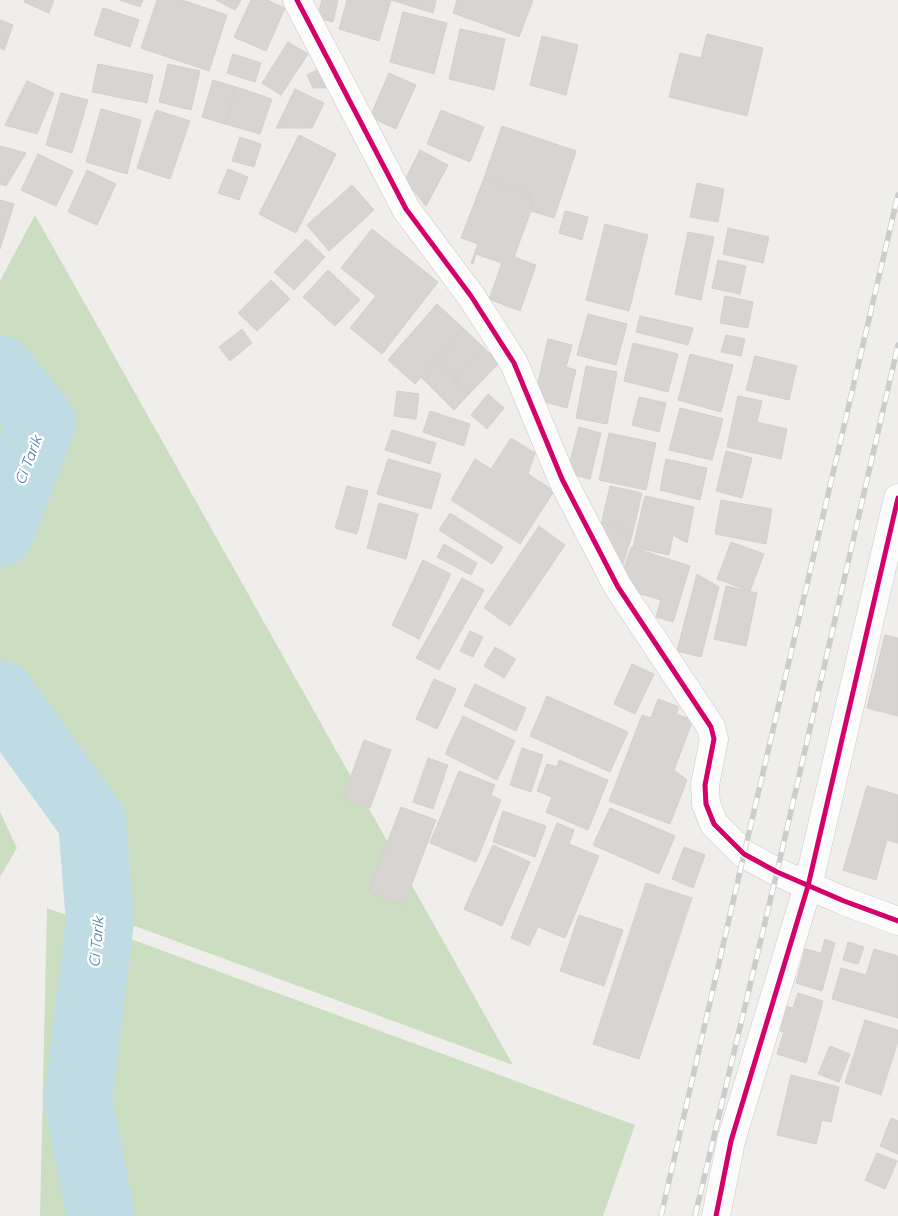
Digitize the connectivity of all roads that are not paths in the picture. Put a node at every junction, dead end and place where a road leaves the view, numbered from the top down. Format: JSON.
{"nodes":[{"id":1,"x":297,"y":0,"type":"edge"},
{"id":2,"x":898,"y":498,"type":"edge"},
{"id":3,"x":808,"y":886,"type":"junction"},
{"id":4,"x":898,"y":921,"type":"edge"},
{"id":5,"x":716,"y":1216,"type":"edge"}],
"edges":[{"from":1,"to":3,"type":"street"},
{"from":2,"to":3,"type":"street"},
{"from":3,"to":4,"type":"street"},
{"from":3,"to":5,"type":"street"}]}
